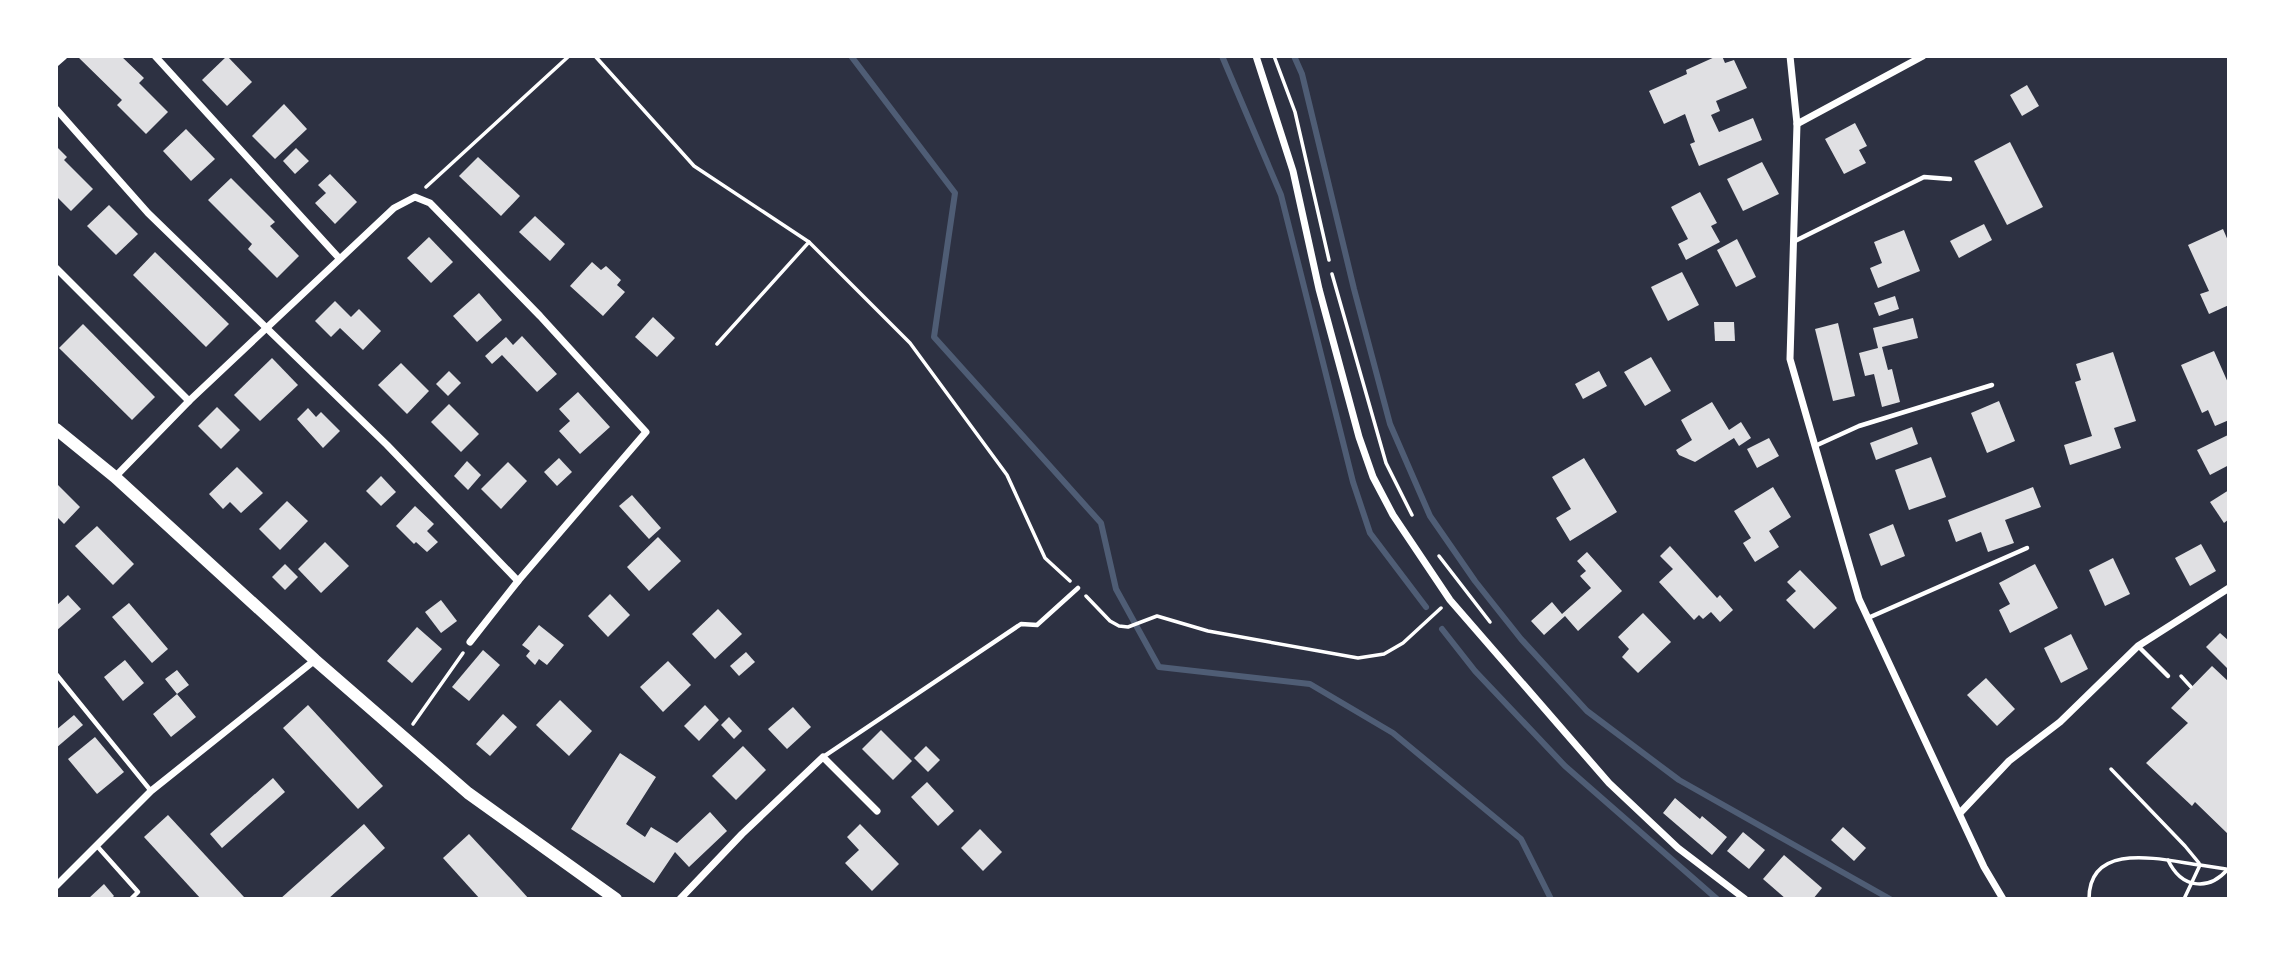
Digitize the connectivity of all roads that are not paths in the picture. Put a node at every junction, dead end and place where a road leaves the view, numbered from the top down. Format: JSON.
{"nodes":[{"id":1,"x":64,"y":56,"type":"edge"},
{"id":2,"x":155,"y":56,"type":"edge"},
{"id":3,"x":1256,"y":56,"type":"edge"},
{"id":4,"x":1790,"y":56,"type":"edge"},
{"id":5,"x":1923,"y":56,"type":"edge"},
{"id":6,"x":56,"y":64,"type":"edge"},
{"id":7,"x":56,"y":109,"type":"edge"},
{"id":8,"x":1797,"y":124,"type":"junction"},
{"id":9,"x":1950,"y":179,"type":"dead end"},
{"id":10,"x":1794,"y":242,"type":"junction"},
{"id":11,"x":339,"y":258,"type":"junction"},
{"id":12,"x":56,"y":268,"type":"edge"},
{"id":13,"x":266,"y":327,"type":"junction"},
{"id":14,"x":1992,"y":385,"type":"dead end"},
{"id":15,"x":189,"y":401,"type":"junction"},
{"id":16,"x":56,"y":429,"type":"edge"},
{"id":17,"x":1815,"y":446,"type":"junction"},
{"id":18,"x":115,"y":477,"type":"junction"},
{"id":19,"x":2027,"y":548,"type":"dead end"},
{"id":20,"x":518,"y":581,"type":"junction"},
{"id":21,"x":1078,"y":588,"type":"road end"},
{"id":22,"x":2229,"y":588,"type":"edge"},
{"id":23,"x":1867,"y":618,"type":"junction"},
{"id":24,"x":470,"y":642,"type":"road end"},
{"id":25,"x":2138,"y":646,"type":"junction"},
{"id":26,"x":315,"y":660,"type":"junction"},
{"id":27,"x":56,"y":674,"type":"edge"},
{"id":28,"x":2168,"y":676,"type":"dead end"},
{"id":29,"x":823,"y":757,"type":"junction"},
{"id":30,"x":151,"y":790,"type":"junction"},
{"id":31,"x":877,"y":811,"type":"dead end"},
{"id":32,"x":1960,"y":813,"type":"junction"},
{"id":33,"x":96,"y":845,"type":"junction"},
{"id":34,"x":56,"y":886,"type":"edge"},
{"id":35,"x":131,"y":899,"type":"edge"},
{"id":36,"x":616,"y":899,"type":"edge"},
{"id":37,"x":680,"y":899,"type":"edge"},
{"id":38,"x":1745,"y":899,"type":"edge"},
{"id":39,"x":2003,"y":899,"type":"edge"}],
"edges":[{"from":1,"to":6,"type":"street"},
{"from":2,"to":11,"type":"street"},
{"from":3,"to":38,"type":"street"},
{"from":4,"to":8,"type":"street"},
{"from":5,"to":8,"type":"street"},
{"from":7,"to":13,"type":"street"},
{"from":8,"to":10,"type":"street"},
{"from":9,"to":10,"type":"lane"},
{"from":10,"to":17,"type":"street"},
{"from":11,"to":13,"type":"street"},
{"from":11,"to":20,"type":"street"},
{"from":12,"to":15,"type":"street"},
{"from":13,"to":15,"type":"street"},
{"from":13,"to":20,"type":"street"},
{"from":14,"to":17,"type":"lane"},
{"from":15,"to":18,"type":"street"},
{"from":16,"to":18,"type":"main road"},
{"from":17,"to":23,"type":"street"},
{"from":18,"to":26,"type":"main road"},
{"from":19,"to":23,"type":"lane"},
{"from":20,"to":24,"type":"street"},
{"from":21,"to":29,"type":"lane"},
{"from":22,"to":25,"type":"street"},
{"from":23,"to":32,"type":"street"},
{"from":25,"to":28,"type":"lane"},
{"from":25,"to":32,"type":"street"},
{"from":26,"to":30,"type":"street"},
{"from":26,"to":36,"type":"main road"},
{"from":27,"to":30,"type":"lane"},
{"from":29,"to":31,"type":"street"},
{"from":29,"to":37,"type":"street"},
{"from":30,"to":33,"type":"street"},
{"from":32,"to":39,"type":"street"},
{"from":33,"to":34,"type":"street"},
{"from":33,"to":35,"type":"lane"}]}
